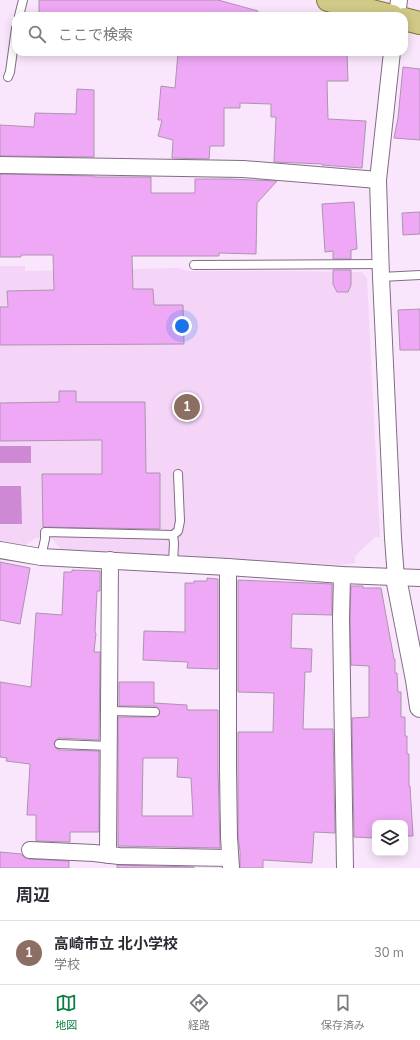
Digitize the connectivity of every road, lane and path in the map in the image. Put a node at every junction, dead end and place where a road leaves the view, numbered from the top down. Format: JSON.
{"nodes":[{"id":1,"x":22,"y":0,"type":"edge"},
{"id":2,"x":328,"y":0,"type":"edge"},
{"id":3,"x":399,"y":0,"type":"edge"},
{"id":4,"x":20,"y":12,"type":"edge"},
{"id":5,"x":376,"y":12,"type":"edge"},
{"id":6,"x":398,"y":12,"type":"edge"},
{"id":7,"x":408,"y":20,"type":"edge"},
{"id":8,"x":420,"y":23,"type":"edge"},
{"id":9,"x":12,"y":56,"type":"edge"},
{"id":10,"x":392,"y":56,"type":"edge"},
{"id":11,"x":8,"y":77,"type":"dead end"},
{"id":12,"x":0,"y":164,"type":"edge"},
{"id":13,"x":378,"y":180,"type":"junction"},
{"id":14,"x":194,"y":265,"type":"dead end"},
{"id":15,"x":381,"y":271,"type":"junction"},
{"id":16,"x":420,"y":275,"type":"edge"},
{"id":17,"x":178,"y":474,"type":"dead end"},
{"id":18,"x":173,"y":535,"type":"junction"},
{"id":19,"x":0,"y":550,"type":"edge"},
{"id":20,"x":41,"y":556,"type":"junction"},
{"id":21,"x":110,"y":560,"type":"junction"},
{"id":22,"x":173,"y":564,"type":"junction"},
{"id":23,"x":228,"y":567,"type":"junction"},
{"id":24,"x":342,"y":575,"type":"junction"},
{"id":25,"x":396,"y":578,"type":"junction"},
{"id":26,"x":420,"y":578,"type":"edge"},
{"id":27,"x":418,"y":680,"type":"edge"},
{"id":28,"x":420,"y":707,"type":"edge"},
{"id":29,"x":109,"y":711,"type":"junction"},
{"id":30,"x":155,"y":712,"type":"dead end"},
{"id":31,"x":59,"y":744,"type":"dead end"},
{"id":32,"x":109,"y":746,"type":"junction"},
{"id":33,"x":30,"y":850,"type":"dead end"},
{"id":34,"x":108,"y":855,"type":"junction"},
{"id":35,"x":230,"y":863,"type":"edge"},
{"id":36,"x":345,"y":868,"type":"edge"}],
"edges":[{"from":1,"to":4,"type":"lane"},
{"from":2,"to":5,"type":"main road"},
{"from":3,"to":6,"type":"street"},
{"from":7,"to":8,"type":"main road"},
{"from":9,"to":11,"type":"lane"},
{"from":10,"to":13,"type":"street"},
{"from":12,"to":13,"type":"street"},
{"from":13,"to":15,"type":"street"},
{"from":14,"to":15,"type":"lane"},
{"from":15,"to":16,"type":"lane"},
{"from":15,"to":25,"type":"street"},
{"from":17,"to":18,"type":"lane"},
{"from":18,"to":20,"type":"lane"},
{"from":18,"to":22,"type":"lane"},
{"from":19,"to":20,"type":"street"},
{"from":20,"to":21,"type":"street"},
{"from":21,"to":22,"type":"street"},
{"from":21,"to":29,"type":"street"},
{"from":22,"to":23,"type":"street"},
{"from":23,"to":24,"type":"street"},
{"from":23,"to":35,"type":"street"},
{"from":24,"to":25,"type":"street"},
{"from":24,"to":36,"type":"street"},
{"from":25,"to":26,"type":"street"},
{"from":25,"to":27,"type":"street"},
{"from":27,"to":28,"type":"street"},
{"from":29,"to":30,"type":"lane"},
{"from":29,"to":32,"type":"street"},
{"from":31,"to":32,"type":"lane"},
{"from":32,"to":34,"type":"street"},
{"from":33,"to":34,"type":"street"},
{"from":34,"to":35,"type":"street"}]}
